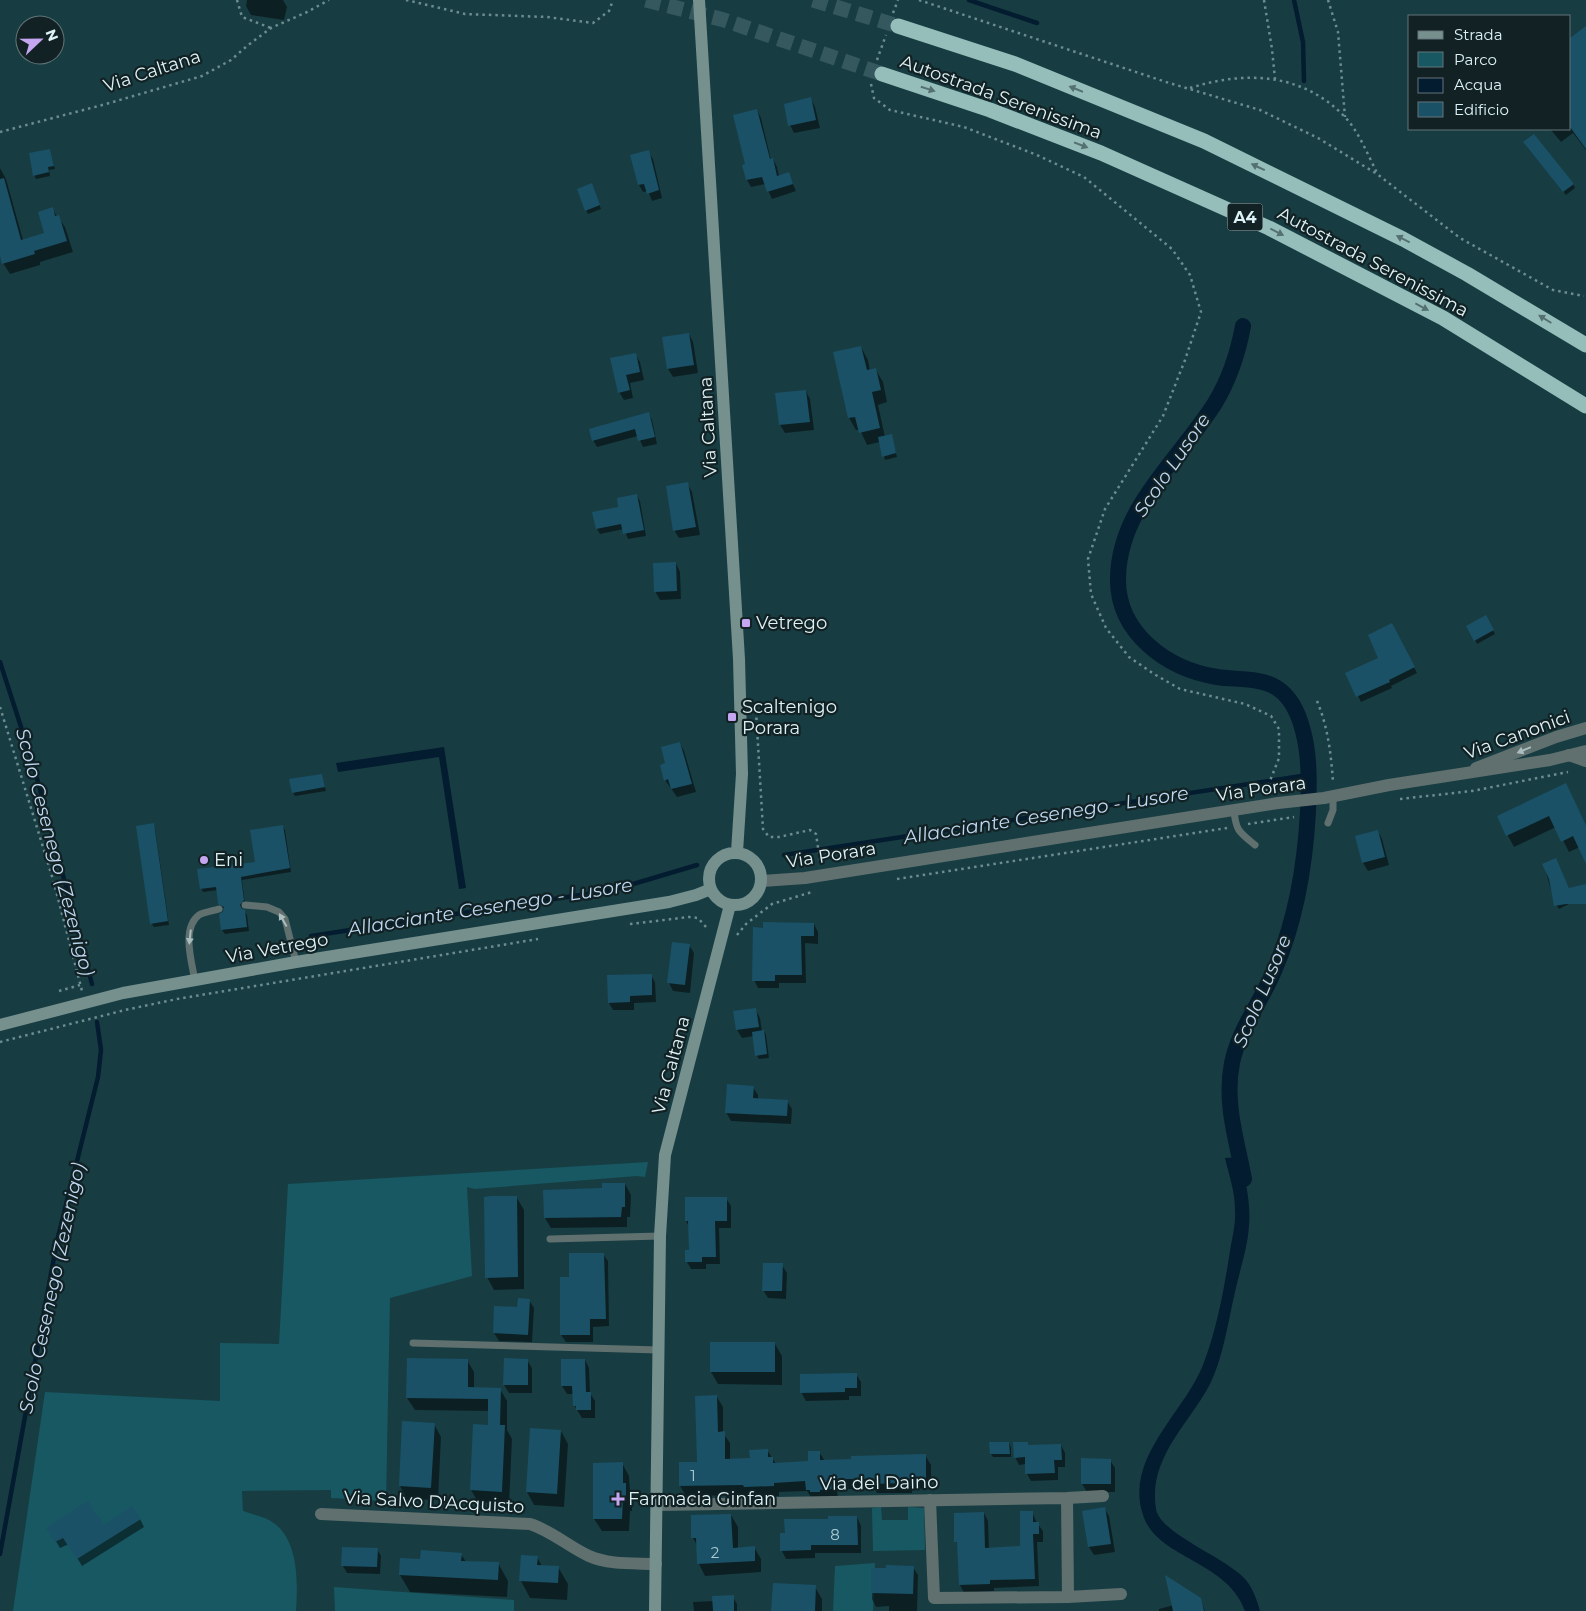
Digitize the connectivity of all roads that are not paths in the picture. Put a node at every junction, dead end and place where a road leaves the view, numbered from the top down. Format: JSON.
{"nodes":[{"id":1,"x":699,"y":0,"type":"edge"},
{"id":2,"x":893,"y":24,"type":"tunnel mouth"},
{"id":3,"x":876,"y":73,"type":"tunnel mouth"},
{"id":4,"x":1586,"y":345,"type":"edge"},
{"id":5,"x":1586,"y":406,"type":"edge"},
{"id":6,"x":1586,"y":728,"type":"edge"},
{"id":7,"x":1586,"y":751,"type":"edge"},
{"id":8,"x":1569,"y":755,"type":"junction"},
{"id":9,"x":1586,"y":761,"type":"edge"},
{"id":10,"x":1460,"y":774,"type":"junction"},
{"id":11,"x":1329,"y":797,"type":"junction"},
{"id":12,"x":1234,"y":810,"type":"junction"},
{"id":13,"x":1328,"y":823,"type":"dead end"},
{"id":14,"x":1255,"y":845,"type":"dead end"},
{"id":15,"x":737,"y":852,"type":"junction"},
{"id":16,"x":762,"y":882,"type":"junction"},
{"id":17,"x":711,"y":889,"type":"junction"},
{"id":18,"x":244,"y":905,"type":"dead end"},
{"id":19,"x":730,"y":905,"type":"junction"},
{"id":20,"x":219,"y":909,"type":"dead end"},
{"id":21,"x":296,"y":962,"type":"junction"},
{"id":22,"x":195,"y":981,"type":"junction"},
{"id":23,"x":0,"y":1025,"type":"edge"},
{"id":24,"x":660,"y":1236,"type":"junction"},
{"id":25,"x":550,"y":1239,"type":"dead end"},
{"id":26,"x":413,"y":1342,"type":"dead end"},
{"id":27,"x":659,"y":1350,"type":"junction"},
{"id":28,"x":1102,"y":1496,"type":"dead end"},
{"id":29,"x":1067,"y":1498,"type":"junction"},
{"id":30,"x":930,"y":1500,"type":"junction"},
{"id":31,"x":657,"y":1505,"type":"junction"},
{"id":32,"x":321,"y":1514,"type":"dead end"},
{"id":33,"x":656,"y":1564,"type":"junction"},
{"id":34,"x":1121,"y":1594,"type":"dead end"},
{"id":35,"x":1068,"y":1597,"type":"junction"},
{"id":36,"x":655,"y":1611,"type":"edge"}],
"edges":[{"from":1,"to":15,"type":"main road","name":"Via Caltana"},
{"from":4,"to":2,"type":"highway","name":"Autostrada Serenissima","one_way":true},
{"from":3,"to":5,"type":"highway","name":"Autostrada Serenissima","number":"A4","one_way":true},
{"from":6,"to":10,"type":"street","name":"Via Canonici","one_way":true},
{"from":7,"to":8,"type":"street","name":"Via Porara"},
{"from":8,"to":9,"type":"street","name":"Via Canonici"},
{"from":8,"to":10,"type":"street","name":"Via Porara"},
{"from":10,"to":11,"type":"street","name":"Via Porara"},
{"from":11,"to":12,"type":"street","name":"Via Porara"},
{"from":11,"to":13,"type":"lane"},
{"from":12,"to":14,"type":"lane"},
{"from":12,"to":16,"type":"street","name":"Via Porara"},
{"from":15,"to":16,"type":"main road"},
{"from":15,"to":17,"type":"main road"},
{"from":16,"to":19,"type":"main road"},
{"from":17,"to":19,"type":"main road"},
{"from":17,"to":21,"type":"main road","name":"Via Vetrego"},
{"from":21,"to":18,"type":"lane","one_way":true},
{"from":19,"to":24,"type":"main road","name":"Via Caltana"},
{"from":20,"to":22,"type":"lane","one_way":true},
{"from":21,"to":22,"type":"main road","name":"Via Vetrego"},
{"from":22,"to":23,"type":"main road","name":"Via Vetrego"},
{"from":24,"to":25,"type":"lane"},
{"from":24,"to":27,"type":"main road","name":"Via Caltana"},
{"from":26,"to":27,"type":"lane"},
{"from":27,"to":31,"type":"main road","name":"Via Caltana"},
{"from":28,"to":29,"type":"street","name":"Via del Daino"},
{"from":29,"to":30,"type":"street","name":"Via del Daino"},
{"from":29,"to":35,"type":"street"},
{"from":30,"to":31,"type":"street","name":"Via del Daino"},
{"from":30,"to":35,"type":"street"},
{"from":31,"to":33,"type":"main road","name":"Via Caltana"},
{"from":32,"to":33,"type":"street","name":"Via Salvo D'Acquisto"},
{"from":33,"to":36,"type":"main road","name":"Via Caltana"},
{"from":34,"to":35,"type":"street"}]}
